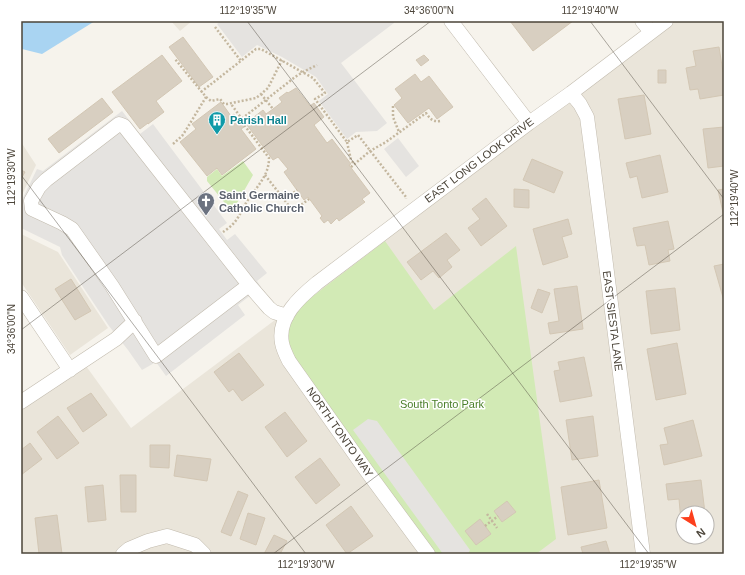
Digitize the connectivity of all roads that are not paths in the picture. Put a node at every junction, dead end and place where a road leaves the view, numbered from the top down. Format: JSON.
{"nodes":[{"id":1,"x":450,"y":21,"type":"edge"},
{"id":2,"x":666,"y":21,"type":"edge"},
{"id":3,"x":647,"y":27,"type":"edge"},
{"id":4,"x":571,"y":93,"type":"junction"},
{"id":5,"x":528,"y":123,"type":"junction"},
{"id":6,"x":249,"y":285,"type":"junction"},
{"id":7,"x":21,"y":297,"type":"edge"},
{"id":8,"x":295,"y":303,"type":"joint"},
{"id":9,"x":287,"y":316,"type":"junction"},
{"id":10,"x":135,"y":321,"type":"junction"},
{"id":11,"x":75,"y":367,"type":"junction"},
{"id":12,"x":21,"y":402,"type":"edge"},
{"id":13,"x":122,"y":554,"type":"edge"},
{"id":14,"x":204,"y":554,"type":"edge"},
{"id":15,"x":428,"y":554,"type":"edge"},
{"id":16,"x":643,"y":554,"type":"edge"}],
"edges":[{"from":1,"to":5,"type":"street"},
{"from":2,"to":3,"type":"street","name":"EAST LONG LOOK DRIVE"},
{"from":3,"to":4,"type":"street","name":"EAST LONG LOOK DRIVE"},
{"from":4,"to":5,"type":"street","name":"EAST LONG LOOK DRIVE"},
{"from":4,"to":16,"type":"street","name":"EAST SIESTA LANE"},
{"from":5,"to":8,"type":"street","name":"EAST LONG LOOK DRIVE"},
{"from":6,"to":9,"type":"street"},
{"from":6,"to":10,"type":"street"},
{"from":6,"to":10,"type":"street"},
{"from":7,"to":11,"type":"street"},
{"from":8,"to":9,"type":"street","name":"NORTH TONTO WAY"},
{"from":9,"to":15,"type":"street","name":"NORTH TONTO WAY"},
{"from":10,"to":11,"type":"street"},
{"from":11,"to":12,"type":"street"},
{"from":13,"to":14,"type":"street"}]}
